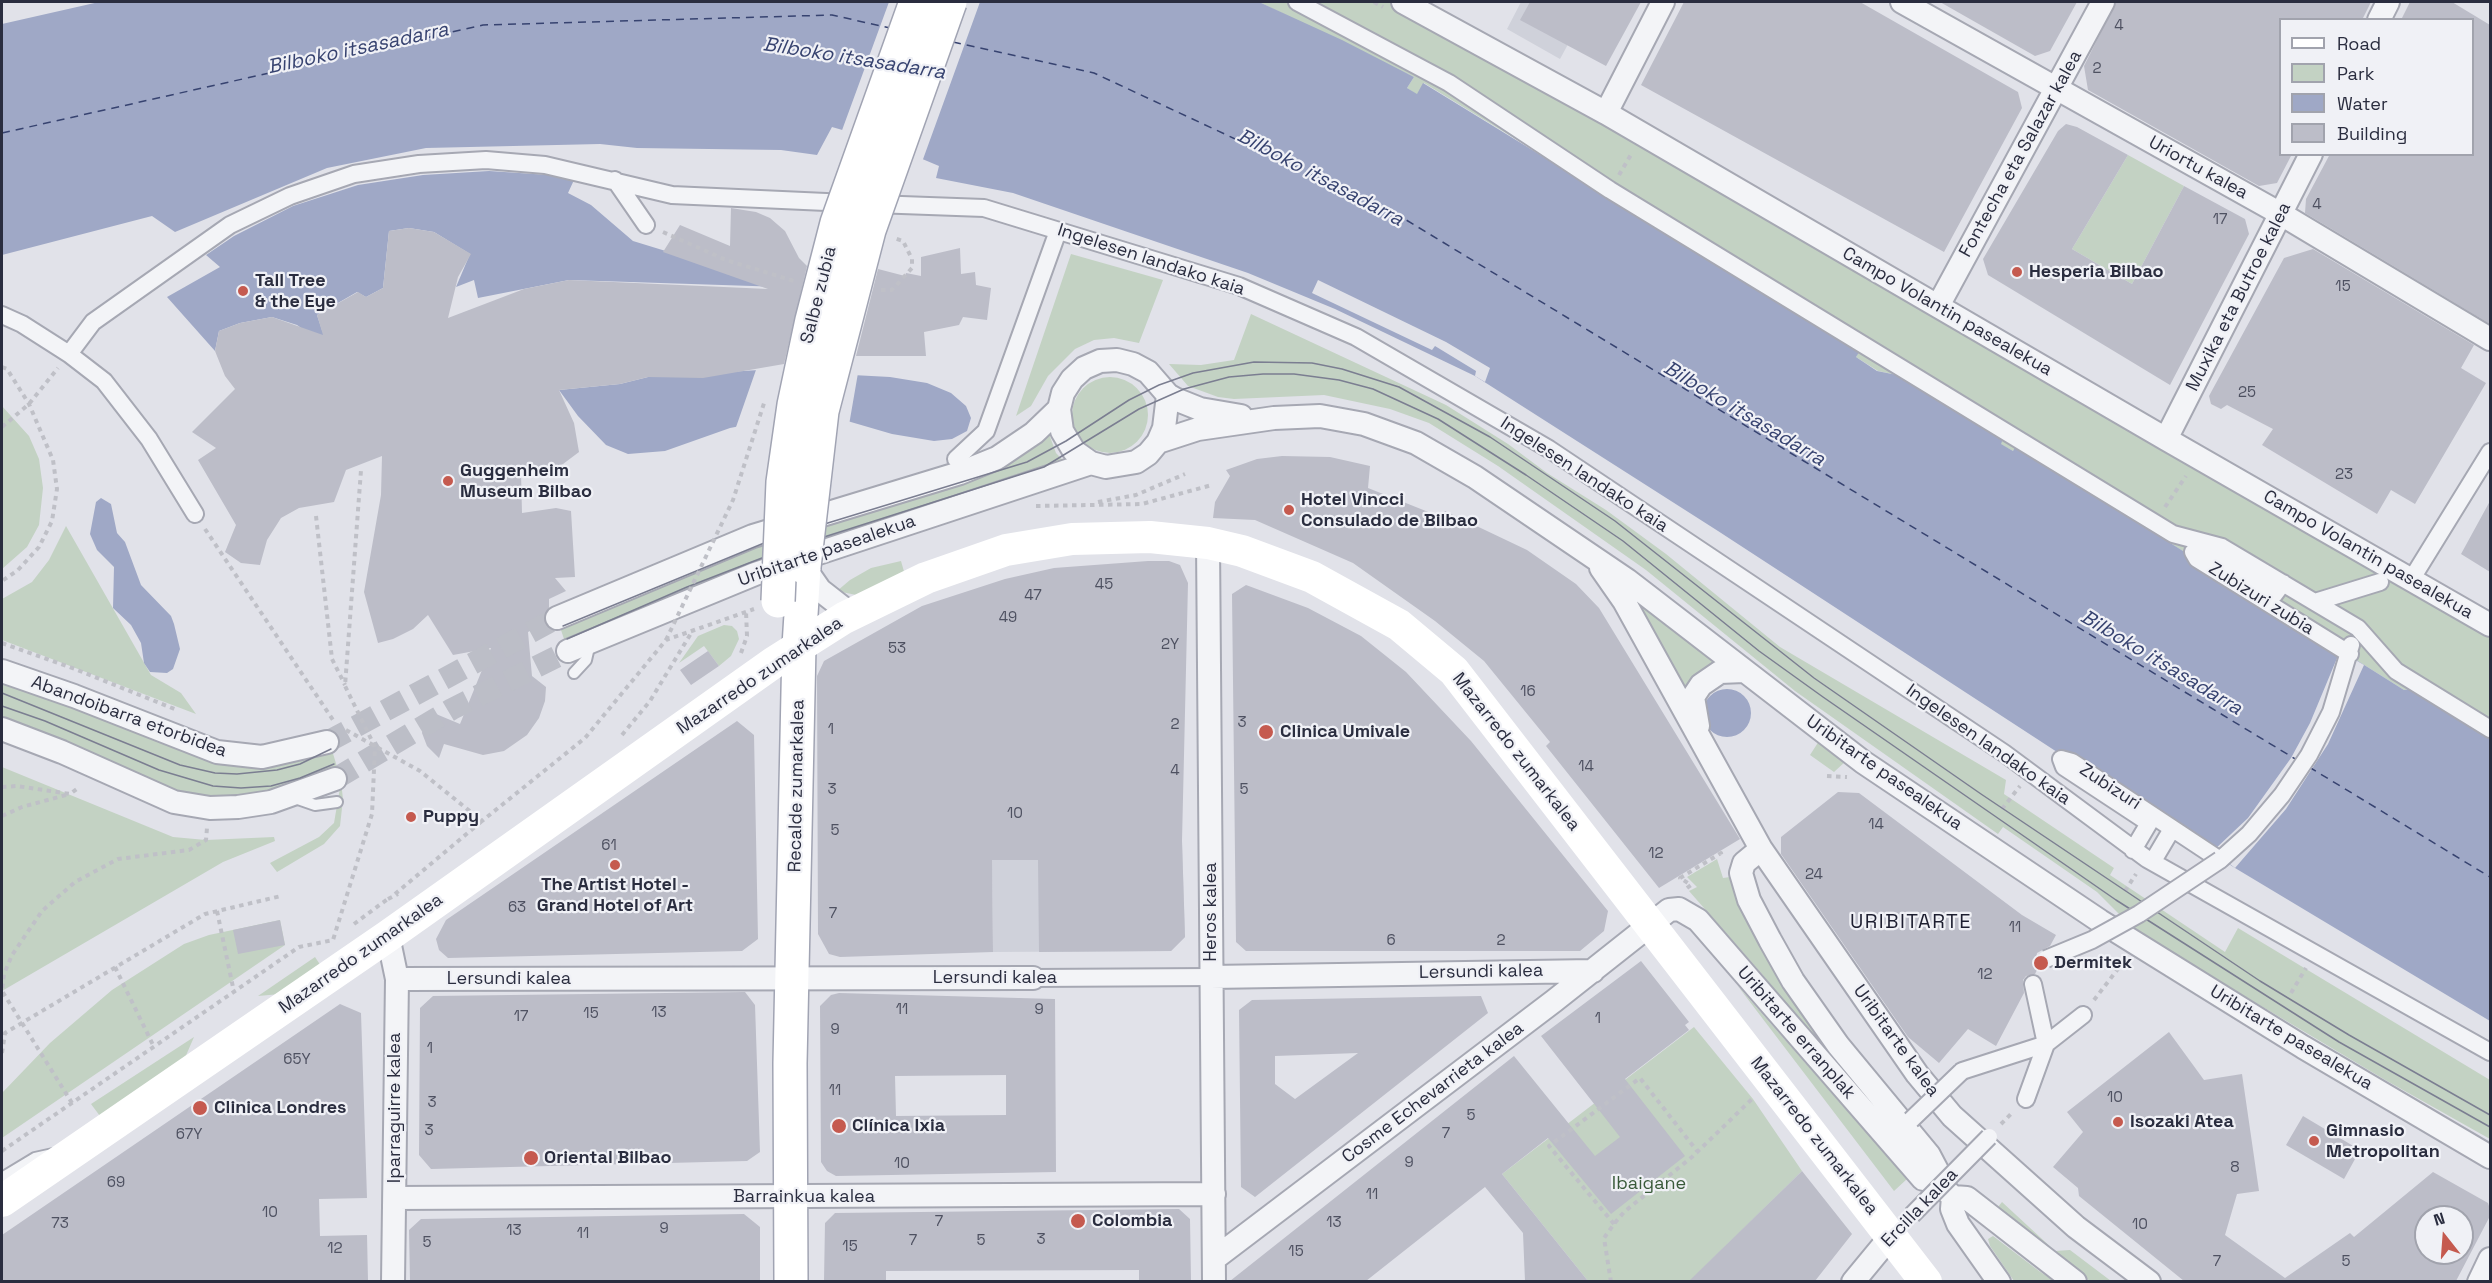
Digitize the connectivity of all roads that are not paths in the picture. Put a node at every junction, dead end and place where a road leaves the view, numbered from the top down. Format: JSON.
{"nodes":[{"id":1,"x":916,"y":2,"type":"edge"},
{"id":2,"x":950,"y":2,"type":"edge"},
{"id":3,"x":1297,"y":2,"type":"edge"},
{"id":4,"x":1403,"y":2,"type":"edge"},
{"id":5,"x":1662,"y":2,"type":"edge"},
{"id":6,"x":1902,"y":2,"type":"edge"},
{"id":7,"x":2103,"y":2,"type":"edge"},
{"id":8,"x":2388,"y":2,"type":"edge"},
{"id":9,"x":2380,"y":18,"type":"edge"},
{"id":10,"x":2057,"y":90,"type":"junction"},
{"id":11,"x":1606,"y":113,"type":"junction"},
{"id":12,"x":2310,"y":156,"type":"edge"},
{"id":13,"x":615,"y":180,"type":"junction"},
{"id":14,"x":2281,"y":214,"type":"junction"},
{"id":15,"x":646,"y":225,"type":"road end"},
{"id":16,"x":1058,"y":231,"type":"junction"},
{"id":17,"x":1938,"y":306,"type":"junction"},
{"id":18,"x":2,"y":315,"type":"edge"},
{"id":19,"x":2490,"y":339,"type":"edge"},
{"id":20,"x":69,"y":354,"type":"junction"},
{"id":21,"x":1168,"y":395,"type":"junction"},
{"id":22,"x":1059,"y":409,"type":"junction"},
{"id":23,"x":1274,"y":418,"type":"junction"},
{"id":24,"x":2166,"y":439,"type":"junction"},
{"id":25,"x":1158,"y":442,"type":"junction"},
{"id":26,"x":2490,"y":452,"type":"edge"},
{"id":27,"x":956,"y":459,"type":"dead end"},
{"id":28,"x":1091,"y":463,"type":"junction"},
{"id":29,"x":195,"y":514,"type":"road end"},
{"id":30,"x":1208,"y":543,"type":"junction"},
{"id":31,"x":1594,"y":559,"type":"junction"},
{"id":32,"x":2411,"y":580,"type":"junction"},
{"id":33,"x":2380,"y":582,"type":"dead end"},
{"id":34,"x":2279,"y":589,"type":"junction"},
{"id":35,"x":785,"y":592,"type":"junction"},
{"id":36,"x":2315,"y":602,"type":"junction"},
{"id":37,"x":852,"y":615,"type":"junction"},
{"id":38,"x":556,"y":618,"type":"tunnel mouth"},
{"id":39,"x":2490,"y":625,"type":"edge"},
{"id":40,"x":590,"y":642,"type":"junction"},
{"id":41,"x":568,"y":651,"type":"tunnel mouth"},
{"id":42,"x":788,"y":653,"type":"junction"},
{"id":43,"x":1744,"y":670,"type":"junction"},
{"id":44,"x":2,"y":671,"type":"edge"},
{"id":45,"x":574,"y":673,"type":"dead end"},
{"id":46,"x":2,"y":729,"type":"edge"},
{"id":47,"x":2490,"y":729,"type":"edge"},
{"id":48,"x":327,"y":742,"type":"tunnel mouth"},
{"id":49,"x":1704,"y":747,"type":"junction"},
{"id":50,"x":335,"y":779,"type":"tunnel mouth"},
{"id":51,"x":290,"y":795,"type":"junction"},
{"id":52,"x":337,"y":802,"type":"dead end"},
{"id":53,"x":2169,"y":834,"type":"dead end"},
{"id":54,"x":1761,"y":849,"type":"junction"},
{"id":55,"x":2133,"y":850,"type":"junction"},
{"id":56,"x":2220,"y":860,"type":"junction"},
{"id":57,"x":2153,"y":861,"type":"junction"},
{"id":58,"x":1650,"y":924,"type":"junction"},
{"id":59,"x":388,"y":936,"type":"junction"},
{"id":60,"x":2046,"y":959,"type":"dead end"},
{"id":61,"x":1593,"y":971,"type":"junction"},
{"id":62,"x":1211,"y":977,"type":"junction"},
{"id":63,"x":1033,"y":978,"type":"joint"},
{"id":64,"x":397,"y":979,"type":"junction"},
{"id":65,"x":793,"y":979,"type":"junction"},
{"id":66,"x":2033,"y":984,"type":"dead end"},
{"id":67,"x":2083,"y":1016,"type":"road end"},
{"id":68,"x":2046,"y":1044,"type":"junction"},
{"id":69,"x":2490,"y":1052,"type":"edge"},
{"id":70,"x":2026,"y":1099,"type":"road end"},
{"id":71,"x":1908,"y":1124,"type":"junction"},
{"id":72,"x":1989,"y":1137,"type":"road end"},
{"id":73,"x":71,"y":1153,"type":"junction"},
{"id":74,"x":2490,"y":1157,"type":"edge"},
{"id":75,"x":2,"y":1178,"type":"edge"},
{"id":76,"x":1936,"y":1181,"type":"junction"},
{"id":77,"x":1214,"y":1194,"type":"junction"},
{"id":78,"x":791,"y":1197,"type":"junction"},
{"id":79,"x":1953,"y":1197,"type":"junction"},
{"id":80,"x":395,"y":1198,"type":"junction"},
{"id":81,"x":2,"y":1200,"type":"edge"},
{"id":82,"x":1902,"y":1225,"type":"junction"},
{"id":83,"x":1214,"y":1259,"type":"junction"},
{"id":84,"x":2490,"y":1259,"type":"edge"},
{"id":85,"x":393,"y":1281,"type":"edge"},
{"id":86,"x":791,"y":1281,"type":"edge"},
{"id":87,"x":1214,"y":1281,"type":"edge"},
{"id":88,"x":1852,"y":1281,"type":"edge"},
{"id":89,"x":1926,"y":1281,"type":"edge"},
{"id":90,"x":1999,"y":1281,"type":"edge"},
{"id":91,"x":2075,"y":1281,"type":"edge"},
{"id":92,"x":2149,"y":1281,"type":"edge"},
{"id":93,"x":2479,"y":1281,"type":"edge"}],
"edges":[{"from":1,"to":35,"type":"main road","name":"Salbe zubia","bridge":true},
{"from":2,"to":35,"type":"main road","name":"Salbe zubia","bridge":true},
{"from":3,"to":34,"type":"street"},
{"from":4,"to":11,"type":"street","name":"Campo Volantin pasealekua"},
{"from":5,"to":11,"type":"street"},
{"from":6,"to":10,"type":"street","name":"Uriortu kalea"},
{"from":7,"to":10,"type":"street","name":"Fontecha eta Salazar kalea"},
{"from":8,"to":9,"type":"street"},
{"from":10,"to":14,"type":"street","name":"Uriortu kalea"},
{"from":10,"to":17,"type":"street","name":"Fontecha eta Salazar kalea"},
{"from":11,"to":17,"type":"street","name":"Campo Volantin pasealekua"},
{"from":12,"to":14,"type":"street","name":"Muxika eta Butroe kalea"},
{"from":13,"to":15,"type":"street"},
{"from":13,"to":16,"type":"street","name":"Ingelesen landako kaia"},
{"from":13,"to":20,"type":"street","name":"Ingelesen landako kaia"},
{"from":14,"to":19,"type":"street","name":"Uriortu kalea"},
{"from":14,"to":24,"type":"street","name":"Muxika eta Butroe kalea"},
{"from":16,"to":27,"type":"street"},
{"from":16,"to":55,"type":"street","name":"Ingelesen landako kaia"},
{"from":17,"to":24,"type":"street","name":"Campo Volantin pasealekua"},
{"from":18,"to":20,"type":"street"},
{"from":20,"to":29,"type":"street"},
{"from":21,"to":22,"type":"street"},
{"from":21,"to":23,"type":"street","name":"Uribitarte pasealekua"},
{"from":21,"to":25,"type":"street"},
{"from":22,"to":28,"type":"street"},
{"from":22,"to":38,"type":"street","name":"Uribitarte pasealekua"},
{"from":23,"to":25,"type":"street","name":"Uribitarte pasealekua"},
{"from":23,"to":31,"type":"street","name":"Uribitarte pasealekua"},
{"from":24,"to":32,"type":"street","name":"Campo Volantin pasealekua"},
{"from":25,"to":28,"type":"street"},
{"from":26,"to":32,"type":"street"},
{"from":28,"to":40,"type":"street","name":"Uribitarte pasealekua"},
{"from":30,"to":37,"type":"main road","name":"Mazarredo zumarkalea"},
{"from":30,"to":58,"type":"main road","name":"Mazarredo zumarkalea"},
{"from":30,"to":62,"type":"street","name":"Heros kalea"},
{"from":31,"to":43,"type":"street","name":"Uribitarte pasealekua"},
{"from":31,"to":49,"type":"street","name":"Uribitarte kalea"},
{"from":32,"to":39,"type":"street","name":"Campo Volantin pasealekua"},
{"from":33,"to":36,"type":"street","name":"Campo Volantin pasealekua"},
{"from":34,"to":36,"type":"street"},
{"from":34,"to":56,"type":"street","name":"Zubizuri zubia"},
{"from":35,"to":37,"type":"street"},
{"from":35,"to":42,"type":"main road","name":"Recalde zumarkalea"},
{"from":36,"to":47,"type":"street"},
{"from":37,"to":42,"type":"main road","name":"Mazarredo zumarkalea"},
{"from":40,"to":41,"type":"street","name":"Uribitarte pasealekua"},
{"from":40,"to":45,"type":"lane"},
{"from":42,"to":59,"type":"main road","name":"Mazarredo zumarkalea"},
{"from":42,"to":65,"type":"main road","name":"Recalde zumarkalea"},
{"from":43,"to":49,"type":"street","name":"Uribitarte kalea"},
{"from":43,"to":74,"type":"street","name":"Uribitarte pasealekua"},
{"from":44,"to":48,"type":"street","name":"Abandoibarra etorbidea"},
{"from":46,"to":51,"type":"street"},
{"from":49,"to":54,"type":"street","name":"Uribitarte kalea"},
{"from":50,"to":51,"type":"street"},
{"from":51,"to":52,"type":"lane"},
{"from":53,"to":57,"type":"street"},
{"from":54,"to":71,"type":"street","name":"Uribitarte erranplak"},
{"from":54,"to":92,"type":"street","name":"Uribitarte kalea"},
{"from":55,"to":56,"type":"street","name":"Zubizuri"},
{"from":55,"to":57,"type":"street","name":"Ingelesen landako kaia"},
{"from":56,"to":60,"type":"street","bridge":true},
{"from":57,"to":69,"type":"street","name":"Ingelesen landako kaia"},
{"from":58,"to":61,"type":"street","name":"Cosme Echevarrieta kalea"},
{"from":58,"to":76,"type":"street","name":"Uribitarte erranplak"},
{"from":58,"to":82,"type":"main road","name":"Mazarredo zumarkalea"},
{"from":59,"to":64,"type":"street","name":"Iparraguirre kalea"},
{"from":59,"to":73,"type":"main road","name":"Mazarredo zumarkalea"},
{"from":61,"to":62,"type":"street","name":"Lersundi kalea"},
{"from":61,"to":83,"type":"street","name":"Cosme Echevarrieta kalea"},
{"from":62,"to":63,"type":"street","name":"Lersundi kalea"},
{"from":62,"to":77,"type":"street","name":"Heros kalea"},
{"from":63,"to":65,"type":"street","name":"Lersundi kalea"},
{"from":64,"to":65,"type":"street","name":"Lersundi kalea"},
{"from":64,"to":80,"type":"street","name":"Iparraguirre kalea"},
{"from":65,"to":78,"type":"main road","name":"Recalde zumarkalea"},
{"from":66,"to":68,"type":"street"},
{"from":67,"to":68,"type":"street"},
{"from":68,"to":70,"type":"street"},
{"from":68,"to":71,"type":"street","bridge":true},
{"from":71,"to":76,"type":"street","name":"Uribitarte erranplak"},
{"from":72,"to":82,"type":"street","name":"Ercilla kalea","bridge":true},
{"from":73,"to":75,"type":"lane"},
{"from":73,"to":81,"type":"main road","name":"Mazarredo zumarkalea"},
{"from":76,"to":79,"type":"street","name":"Uribitarte erranplak"},
{"from":77,"to":78,"type":"street","name":"Barrainkua kalea"},
{"from":77,"to":83,"type":"street","name":"Heros kalea"},
{"from":78,"to":80,"type":"street","name":"Barrainkua kalea"},
{"from":78,"to":86,"type":"main road","name":"Recalde zumarkalea"},
{"from":79,"to":90,"type":"street"},
{"from":79,"to":91,"type":"street","name":"Uribitarte erranplak"},
{"from":80,"to":85,"type":"street","name":"Iparraguirre kalea"},
{"from":82,"to":88,"type":"street","name":"Ercilla kalea"},
{"from":82,"to":89,"type":"main road","name":"Mazarredo zumarkalea"},
{"from":83,"to":87,"type":"street","name":"Heros kalea"},
{"from":84,"to":93,"type":"street"}]}
